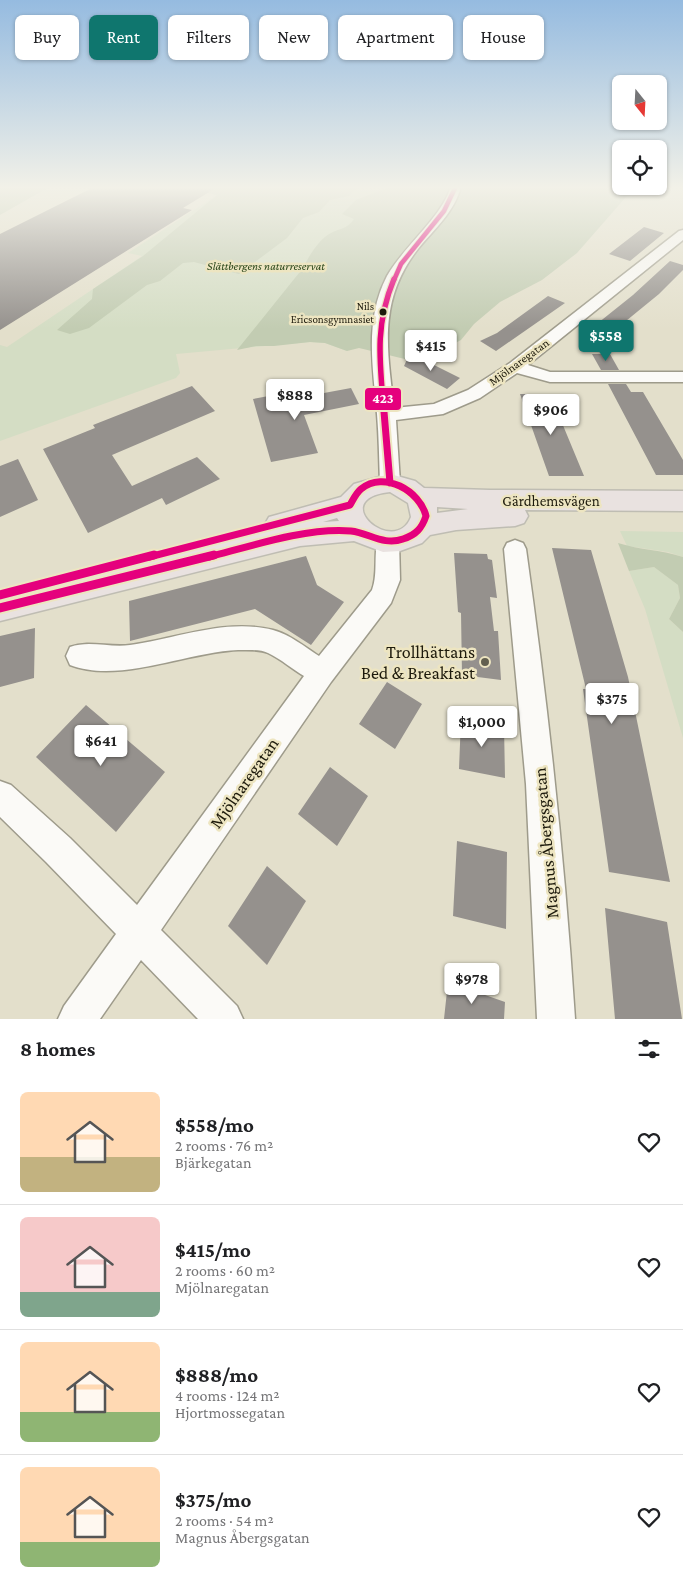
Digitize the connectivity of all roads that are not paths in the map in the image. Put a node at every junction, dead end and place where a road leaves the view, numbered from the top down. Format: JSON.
{"nodes":[{"id":1,"x":424,"y":234,"type":"edge"},
{"id":2,"x":683,"y":234,"type":"edge"},
{"id":3,"x":516,"y":366,"type":"junction"},
{"id":4,"x":683,"y":377,"type":"edge"},
{"id":5,"x":386,"y":415,"type":"junction"},
{"id":6,"x":390,"y":483,"type":"junction"},
{"id":7,"x":419,"y":497,"type":"junction"},
{"id":8,"x":683,"y":502,"type":"edge"},
{"id":9,"x":683,"y":517,"type":"edge"},
{"id":10,"x":355,"y":518,"type":"junction"},
{"id":11,"x":421,"y":526,"type":"junction"},
{"id":12,"x":388,"y":541,"type":"junction"},
{"id":13,"x":515,"y":549,"type":"dead end"},
{"id":14,"x":0,"y":595,"type":"edge"},
{"id":15,"x":0,"y":608,"type":"edge"},
{"id":16,"x":79,"y":656,"type":"dead end"},
{"id":17,"x":322,"y":672,"type":"junction"},
{"id":18,"x":0,"y":796,"type":"edge"},
{"id":19,"x":138,"y":933,"type":"junction"},
{"id":20,"x":77,"y":1019,"type":"edge"},
{"id":21,"x":224,"y":1019,"type":"edge"},
{"id":22,"x":556,"y":1019,"type":"edge"}],
"edges":[{"from":1,"to":5,"type":"street"},
{"from":2,"to":3,"type":"street","name":"Mjölnaregatan"},
{"from":3,"to":4,"type":"street"},
{"from":3,"to":5,"type":"street","name":"Mjölnaregatan"},
{"from":5,"to":6,"type":"street"},
{"from":6,"to":7,"type":"main road","name":"Gärdhemsvägen"},
{"from":6,"to":10,"type":"main road"},
{"from":7,"to":8,"type":"main road","name":"Gärdhemsvägen"},
{"from":7,"to":11,"type":"main road"},
{"from":9,"to":11,"type":"main road","name":"Gärdhemsvägen"},
{"from":10,"to":12,"type":"main road"},
{"from":10,"to":14,"type":"main road"},
{"from":10,"to":15,"type":"main road"},
{"from":11,"to":12,"type":"main road","name":"Gärdhemsvägen"},
{"from":12,"to":17,"type":"street","name":"Mjölnaregatan"},
{"from":13,"to":22,"type":"street","name":"Magnus Åbergsgatan"},
{"from":16,"to":17,"type":"street"},
{"from":17,"to":19,"type":"street","name":"Mjölnaregatan"},
{"from":18,"to":19,"type":"street"},
{"from":19,"to":20,"type":"street","name":"Mjölnaregatan"},
{"from":19,"to":21,"type":"street"}]}
